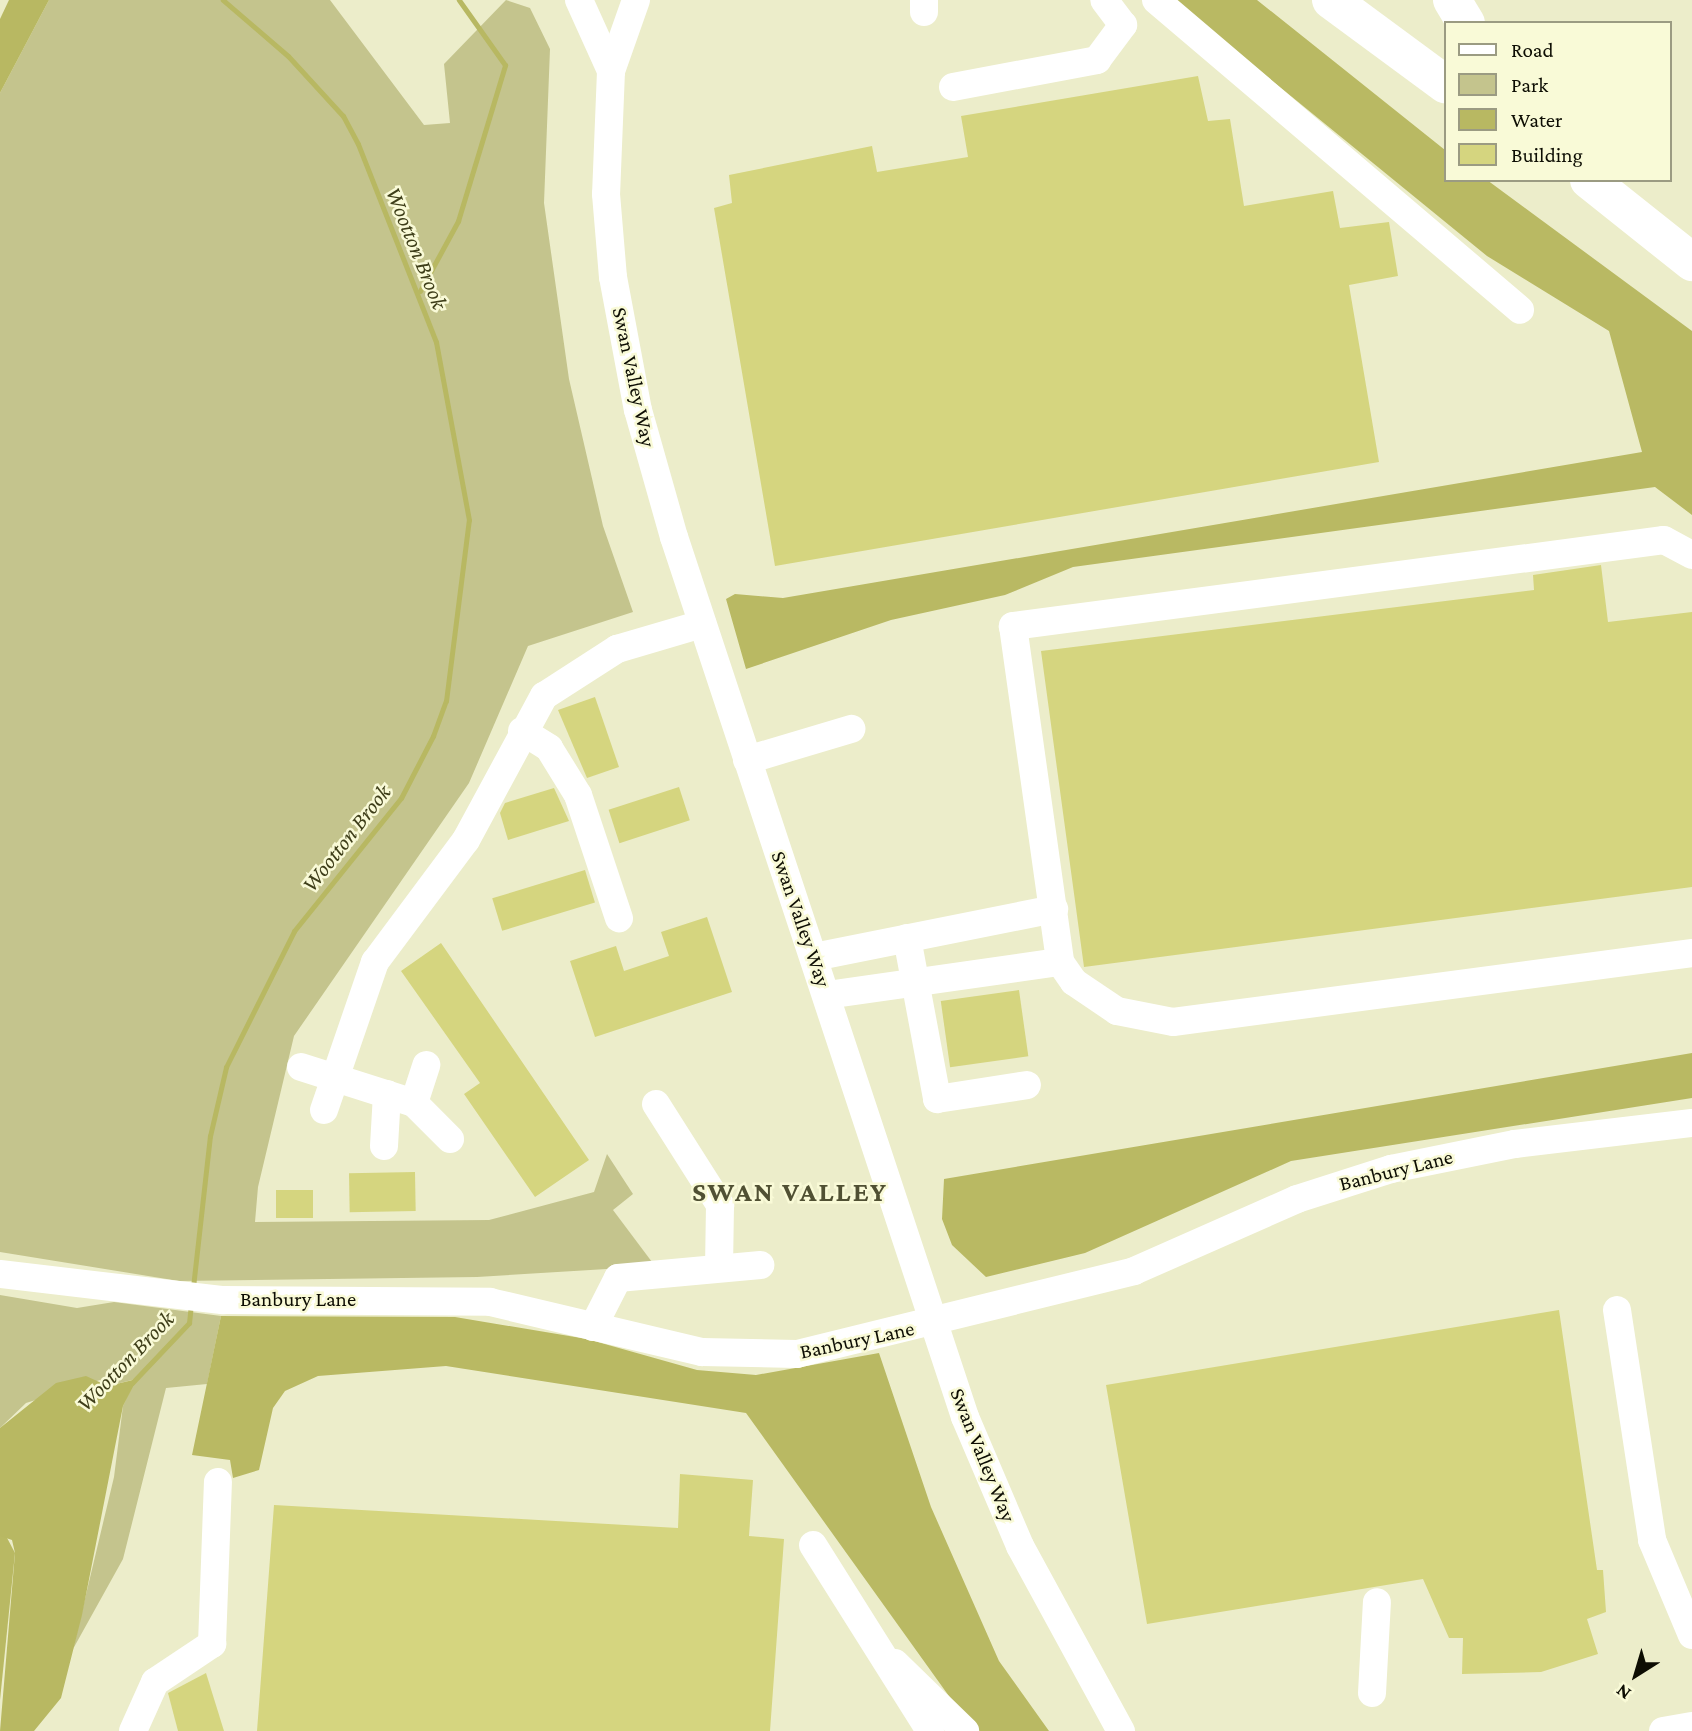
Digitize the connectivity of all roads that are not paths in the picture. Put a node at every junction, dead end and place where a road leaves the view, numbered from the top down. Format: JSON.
{"nodes":[{"id":1,"x":579,"y":0,"type":"edge"},
{"id":2,"x":636,"y":0,"type":"edge"},
{"id":3,"x":1104,"y":0,"type":"edge"},
{"id":4,"x":1156,"y":0,"type":"edge"},
{"id":5,"x":1331,"y":0,"type":"edge"},
{"id":6,"x":1452,"y":0,"type":"edge"},
{"id":7,"x":1465,"y":21,"type":"edge"},
{"id":8,"x":611,"y":71,"type":"junction"},
{"id":9,"x":1444,"y":83,"type":"edge"},
{"id":10,"x":953,"y":87,"type":"dead end"},
{"id":11,"x":1590,"y":182,"type":"edge"},
{"id":12,"x":1692,"y":262,"type":"edge"},
{"id":13,"x":1520,"y":310,"type":"dead end"},
{"id":14,"x":1692,"y":555,"type":"edge"},
{"id":15,"x":702,"y":624,"type":"junction"},
{"id":16,"x":851,"y":729,"type":"dead end"},
{"id":17,"x":522,"y":731,"type":"junction"},
{"id":18,"x":747,"y":760,"type":"junction"},
{"id":19,"x":1054,"y":909,"type":"junction"},
{"id":20,"x":619,"y":918,"type":"dead end"},
{"id":21,"x":907,"y":938,"type":"junction"},
{"id":22,"x":1692,"y":953,"type":"edge"},
{"id":23,"x":814,"y":957,"type":"junction"},
{"id":24,"x":1060,"y":961,"type":"junction"},
{"id":25,"x":915,"y":982,"type":"junction"},
{"id":26,"x":827,"y":995,"type":"junction"},
{"id":27,"x":426,"y":1065,"type":"dead end"},
{"id":28,"x":302,"y":1067,"type":"dead end"},
{"id":29,"x":340,"y":1079,"type":"junction"},
{"id":30,"x":1027,"y":1085,"type":"dead end"},
{"id":31,"x":400,"y":1098,"type":"junction"},
{"id":32,"x":656,"y":1104,"type":"dead end"},
{"id":33,"x":324,"y":1110,"type":"dead end"},
{"id":34,"x":1692,"y":1123,"type":"edge"},
{"id":35,"x":450,"y":1139,"type":"dead end"},
{"id":36,"x":384,"y":1146,"type":"dead end"},
{"id":37,"x":760,"y":1265,"type":"dead end"},
{"id":38,"x":719,"y":1268,"type":"junction"},
{"id":39,"x":0,"y":1274,"type":"edge"},
{"id":40,"x":1617,"y":1310,"type":"dead end"},
{"id":41,"x":593,"y":1327,"type":"junction"},
{"id":42,"x":218,"y":1482,"type":"dead end"},
{"id":43,"x":813,"y":1545,"type":"dead end"},
{"id":44,"x":1377,"y":1602,"type":"dead end"},
{"id":45,"x":1692,"y":1635,"type":"edge"},
{"id":46,"x":884,"y":1655,"type":"junction"},
{"id":47,"x":1372,"y":1693,"type":"dead end"},
{"id":48,"x":1692,"y":1726,"type":"edge"},
{"id":49,"x":133,"y":1731,"type":"edge"},
{"id":50,"x":930,"y":1731,"type":"edge"},
{"id":51,"x":965,"y":1731,"type":"edge"},
{"id":52,"x":1121,"y":1731,"type":"edge"},
{"id":53,"x":1663,"y":1731,"type":"edge"}],
"edges":[{"from":1,"to":8,"type":"street","name":"Swan Valley Way"},
{"from":2,"to":8,"type":"street","name":"Swan Valley Way"},
{"from":3,"to":10,"type":"street"},
{"from":4,"to":13,"type":"street"},
{"from":5,"to":9,"type":"highway"},
{"from":6,"to":7,"type":"highway"},
{"from":8,"to":15,"type":"street","name":"Swan Valley Way"},
{"from":11,"to":12,"type":"highway"},
{"from":14,"to":19,"type":"street"},
{"from":15,"to":17,"type":"street"},
{"from":15,"to":18,"type":"street","name":"Swan Valley Way"},
{"from":16,"to":18,"type":"street"},
{"from":17,"to":20,"type":"street"},
{"from":17,"to":29,"type":"street"},
{"from":18,"to":23,"type":"street","name":"Swan Valley Way"},
{"from":19,"to":21,"type":"street"},
{"from":19,"to":24,"type":"street"},
{"from":21,"to":23,"type":"street"},
{"from":21,"to":25,"type":"street"},
{"from":22,"to":24,"type":"street"},
{"from":23,"to":26,"type":"street","name":"Swan Valley Way"},
{"from":24,"to":25,"type":"street"},
{"from":25,"to":26,"type":"street"},
{"from":25,"to":30,"type":"street"},
{"from":26,"to":52,"type":"street","name":"Swan Valley Way"},
{"from":27,"to":31,"type":"street"},
{"from":28,"to":29,"type":"street"},
{"from":29,"to":31,"type":"street"},
{"from":29,"to":33,"type":"street"},
{"from":31,"to":35,"type":"street"},
{"from":31,"to":36,"type":"street"},
{"from":32,"to":38,"type":"street"},
{"from":34,"to":41,"type":"street","name":"Banbury Lane"},
{"from":37,"to":38,"type":"street"},
{"from":38,"to":41,"type":"street"},
{"from":39,"to":41,"type":"street","name":"Banbury Lane"},
{"from":40,"to":45,"type":"street"},
{"from":42,"to":49,"type":"street"},
{"from":43,"to":46,"type":"street"},
{"from":44,"to":47,"type":"street"},
{"from":46,"to":50,"type":"street"},
{"from":46,"to":51,"type":"street"},
{"from":48,"to":53,"type":"street"}]}
